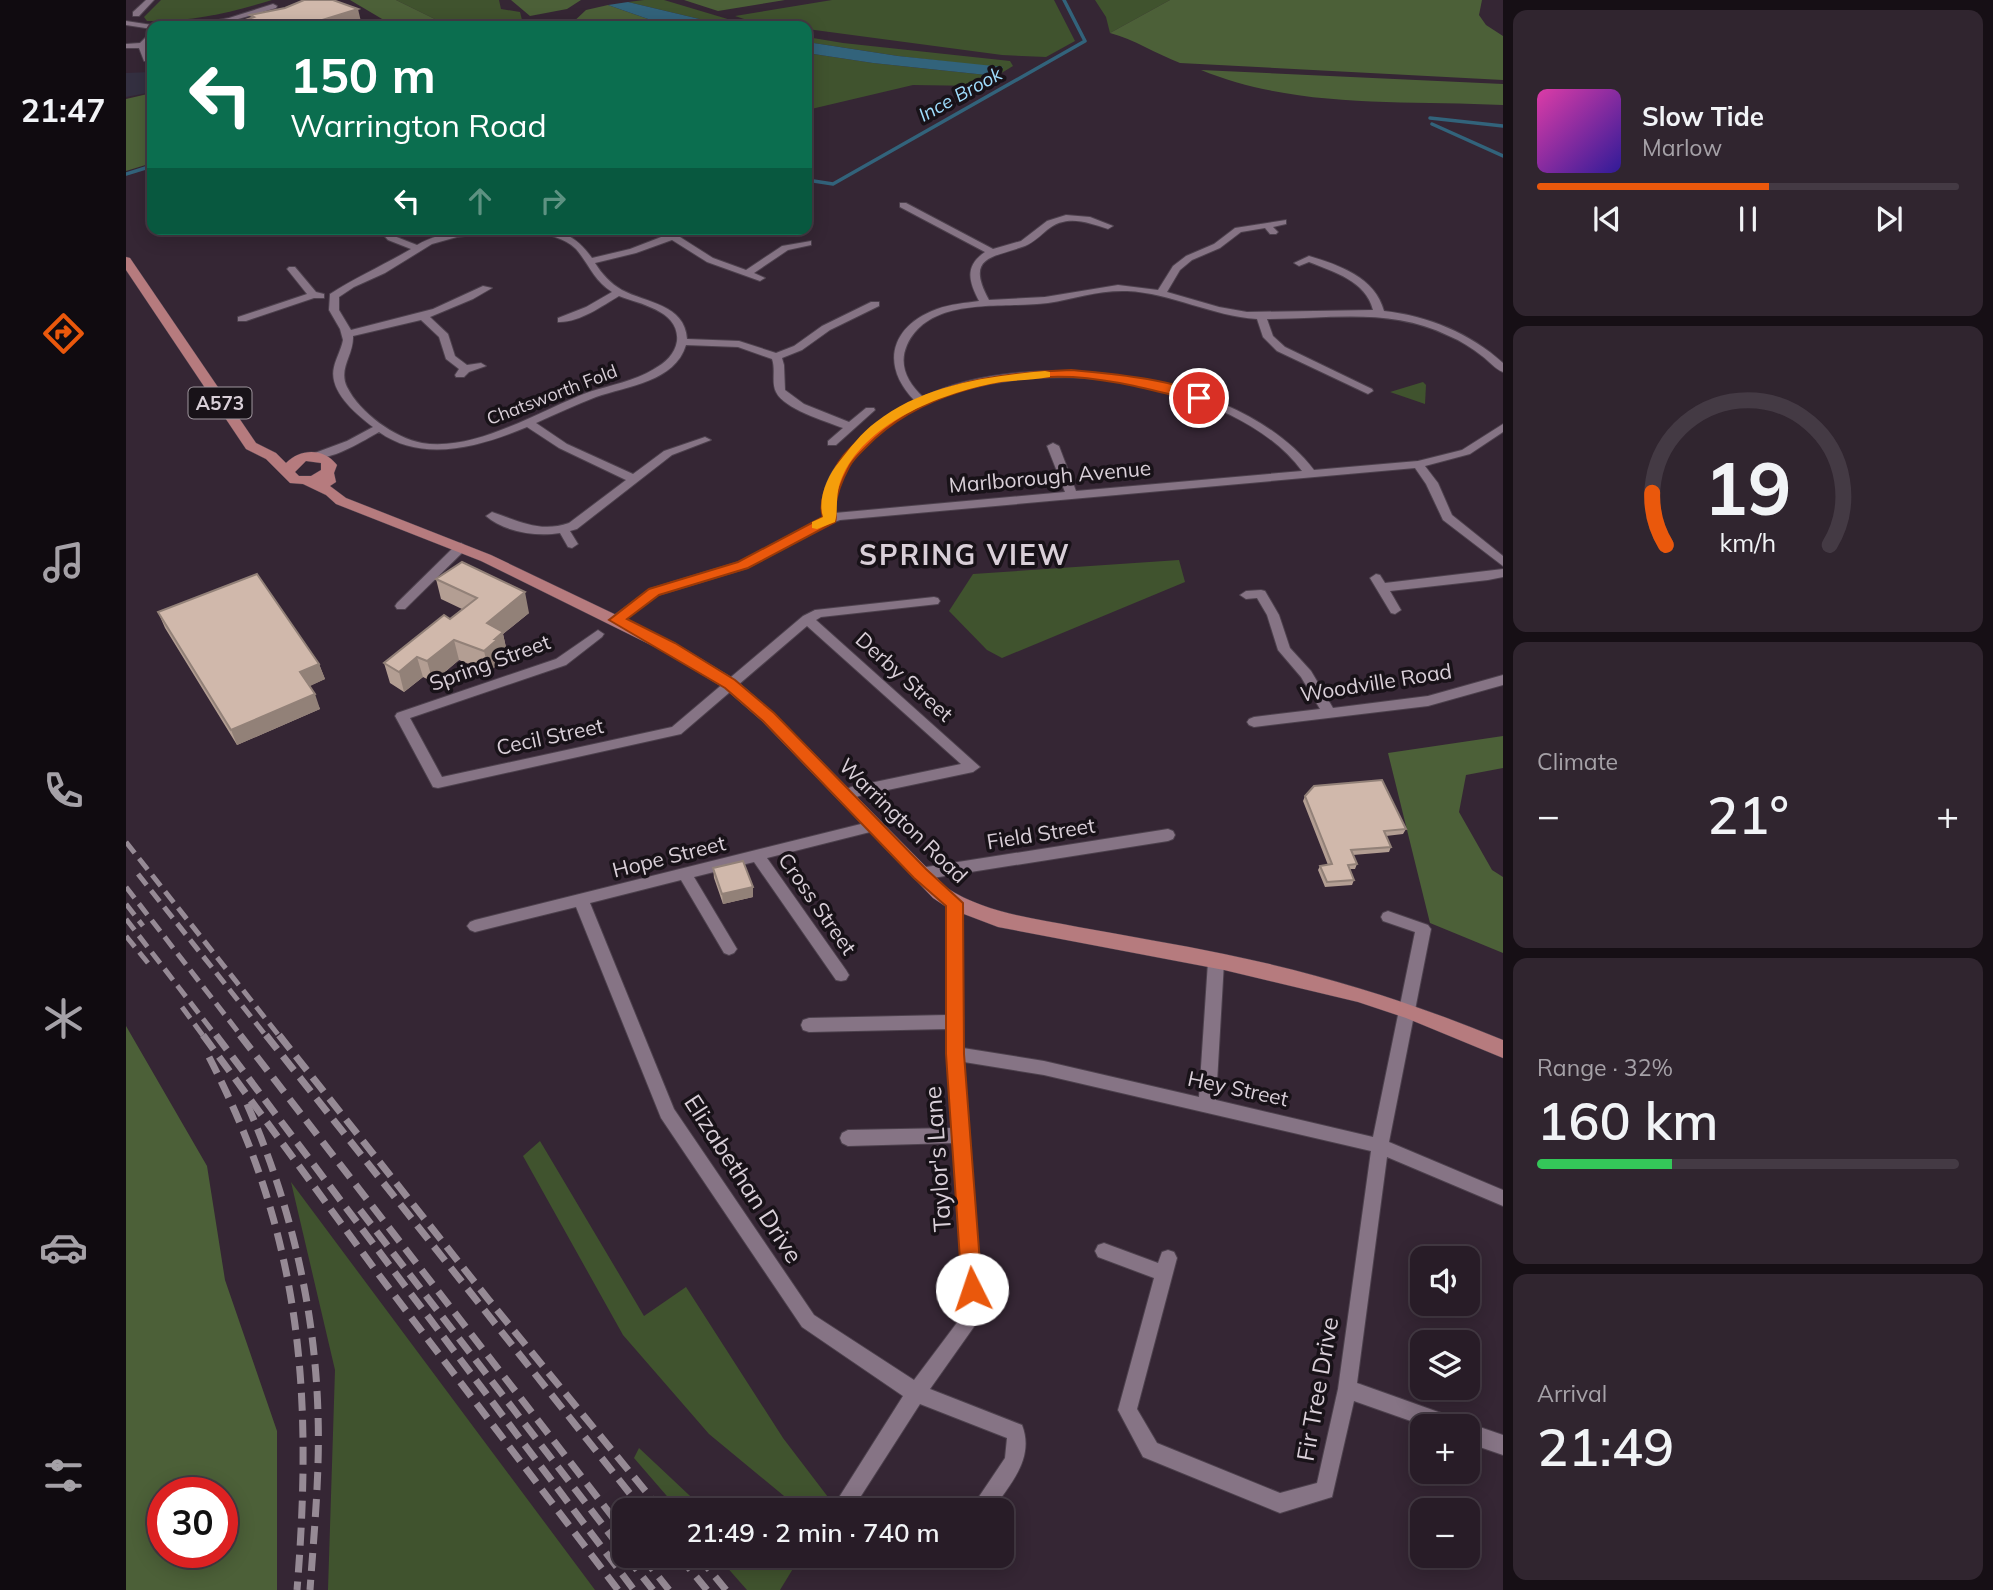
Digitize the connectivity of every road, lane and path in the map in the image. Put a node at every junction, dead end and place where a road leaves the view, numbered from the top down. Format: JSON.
{"nodes":[{"id":1,"x":146,"y":3,"type":"edge"},
{"id":2,"x":126,"y":6,"type":"edge"},
{"id":3,"x":273,"y":6,"type":"dead end"},
{"id":4,"x":136,"y":14,"type":"dead end"},
{"id":5,"x":224,"y":21,"type":"edge"},
{"id":6,"x":126,"y":23,"type":"edge"},
{"id":7,"x":147,"y":26,"type":"edge"},
{"id":8,"x":147,"y":40,"type":"edge"},
{"id":9,"x":142,"y":45,"type":"junction"},
{"id":10,"x":126,"y":46,"type":"edge"},
{"id":11,"x":147,"y":59,"type":"edge"},
{"id":12,"x":904,"y":210,"type":"dead end"},
{"id":13,"x":1283,"y":222,"type":"dead end"},
{"id":14,"x":1108,"y":227,"type":"dead end"},
{"id":15,"x":388,"y":235,"type":"edge"},
{"id":16,"x":457,"y":235,"type":"edge"},
{"id":17,"x":565,"y":235,"type":"edge"},
{"id":18,"x":678,"y":235,"type":"edge"},
{"id":19,"x":674,"y":237,"type":"junction"},
{"id":20,"x":810,"y":242,"type":"dead end"},
{"id":21,"x":416,"y":248,"type":"junction"},
{"id":22,"x":993,"y":253,"type":"junction"},
{"id":23,"x":1302,"y":258,"type":"dead end"},
{"id":24,"x":590,"y":261,"type":"junction"},
{"id":25,"x":127,"y":265,"type":"edge"},
{"id":26,"x":292,"y":269,"type":"dead end"},
{"id":27,"x":747,"y":273,"type":"junction"},
{"id":28,"x":760,"y":278,"type":"dead end"},
{"id":29,"x":491,"y":286,"type":"dead end"},
{"id":30,"x":619,"y":292,"type":"junction"},
{"id":31,"x":1161,"y":293,"type":"junction"},
{"id":32,"x":313,"y":295,"type":"junction"},
{"id":33,"x":334,"y":296,"type":"junction"},
{"id":34,"x":985,"y":302,"type":"junction"},
{"id":35,"x":875,"y":304,"type":"dead end"},
{"id":36,"x":844,"y":306,"type":"dead end"},
{"id":37,"x":858,"y":313,"type":"junction"},
{"id":38,"x":1379,"y":313,"type":"junction"},
{"id":39,"x":574,"y":316,"type":"junction"},
{"id":40,"x":1261,"y":316,"type":"junction"},
{"id":41,"x":425,"y":318,"type":"junction"},
{"id":42,"x":562,"y":320,"type":"dead end"},
{"id":43,"x":239,"y":321,"type":"dead end"},
{"id":44,"x":583,"y":325,"type":"dead end"},
{"id":45,"x":348,"y":334,"type":"junction"},
{"id":46,"x":682,"y":342,"type":"junction"},
{"id":47,"x":776,"y":357,"type":"junction"},
{"id":48,"x":481,"y":366,"type":"dead end"},
{"id":49,"x":1503,"y":369,"type":"edge"},
{"id":50,"x":1368,"y":391,"type":"dead end"},
{"id":51,"x":921,"y":401,"type":"junction"},
{"id":52,"x":870,"y":410,"type":"dead end"},
{"id":53,"x":530,"y":424,"type":"junction"},
{"id":54,"x":851,"y":426,"type":"junction"},
{"id":55,"x":1503,"y":426,"type":"edge"},
{"id":56,"x":378,"y":428,"type":"junction"},
{"id":57,"x":678,"y":434,"type":"dead end"},
{"id":58,"x":705,"y":440,"type":"dead end"},
{"id":59,"x":351,"y":443,"type":"junction"},
{"id":60,"x":832,"y":443,"type":"dead end"},
{"id":61,"x":685,"y":445,"type":"junction"},
{"id":62,"x":1053,"y":446,"type":"dead end"},
{"id":63,"x":271,"y":456,"type":"junction"},
{"id":64,"x":309,"y":457,"type":"junction"},
{"id":65,"x":1418,"y":464,"type":"junction"},
{"id":66,"x":329,"y":469,"type":"junction"},
{"id":67,"x":288,"y":471,"type":"junction"},
{"id":68,"x":1310,"y":473,"type":"junction"},
{"id":69,"x":633,"y":479,"type":"junction"},
{"id":70,"x":307,"y":481,"type":"junction"},
{"id":71,"x":331,"y":492,"type":"junction"},
{"id":72,"x":1072,"y":495,"type":"junction"},
{"id":73,"x":492,"y":516,"type":"dead end"},
{"id":74,"x":831,"y":519,"type":"junction"},
{"id":75,"x":564,"y":530,"type":"junction"},
{"id":76,"x":572,"y":544,"type":"dead end"},
{"id":77,"x":461,"y":547,"type":"junction"},
{"id":78,"x":1503,"y":562,"type":"edge"},
{"id":79,"x":1503,"y":573,"type":"edge"},
{"id":80,"x":1246,"y":595,"type":"dead end"},
{"id":81,"x":934,"y":601,"type":"dead end"},
{"id":82,"x":401,"y":606,"type":"dead end"},
{"id":83,"x":1395,"y":610,"type":"dead end"},
{"id":84,"x":807,"y":619,"type":"junction"},
{"id":85,"x":616,"y":620,"type":"junction"},
{"id":86,"x":587,"y":637,"type":"dead end"},
{"id":87,"x":1503,"y":680,"type":"edge"},
{"id":88,"x":730,"y":684,"type":"junction"},
{"id":89,"x":1329,"y":713,"type":"junction"},
{"id":90,"x":402,"y":716,"type":"joint"},
{"id":91,"x":1254,"y":722,"type":"dead end"},
{"id":92,"x":844,"y":796,"type":"junction"},
{"id":93,"x":873,"y":826,"type":"junction"},
{"id":94,"x":1168,"y":835,"type":"dead end"},
{"id":95,"x":758,"y":856,"type":"junction"},
{"id":96,"x":685,"y":874,"type":"junction"},
{"id":97,"x":920,"y":874,"type":"junction"},
{"id":98,"x":581,"y":900,"type":"junction"},
{"id":99,"x":955,"y":903,"type":"junction"},
{"id":100,"x":1388,"y":917,"type":"dead end"},
{"id":101,"x":475,"y":926,"type":"dead end"},
{"id":102,"x":729,"y":949,"type":"dead end"},
{"id":103,"x":1216,"y":962,"type":"junction"},
{"id":104,"x":841,"y":975,"type":"dead end"},
{"id":105,"x":1408,"y":1010,"type":"junction"},
{"id":106,"x":955,"y":1021,"type":"junction"},
{"id":107,"x":809,"y":1025,"type":"dead end"},
{"id":108,"x":1503,"y":1049,"type":"edge"},
{"id":109,"x":955,"y":1054,"type":"junction"},
{"id":110,"x":1207,"y":1105,"type":"junction"},
{"id":111,"x":962,"y":1135,"type":"junction"},
{"id":112,"x":848,"y":1138,"type":"dead end"},
{"id":113,"x":1380,"y":1146,"type":"junction"},
{"id":114,"x":1503,"y":1198,"type":"edge"},
{"id":115,"x":1104,"y":1251,"type":"dead end"},
{"id":116,"x":1347,"y":1389,"type":"junction"},
{"id":117,"x":916,"y":1393,"type":"junction"},
{"id":118,"x":1417,"y":1414,"type":"edge"},
{"id":119,"x":1480,"y":1437,"type":"edge"},
{"id":120,"x":1503,"y":1445,"type":"edge"},
{"id":121,"x":849,"y":1498,"type":"edge"},
{"id":122,"x":988,"y":1498,"type":"edge"}],
"edges":[{"from":1,"to":2,"type":"street"},
{"from":1,"to":4,"type":"street"},
{"from":3,"to":5,"type":"street"},
{"from":6,"to":7,"type":"street"},
{"from":8,"to":9,"type":"street"},
{"from":9,"to":10,"type":"street"},
{"from":9,"to":11,"type":"street"},
{"from":12,"to":22,"type":"street"},
{"from":13,"to":31,"type":"street"},
{"from":14,"to":22,"type":"street"},
{"from":15,"to":21,"type":"street"},
{"from":16,"to":21,"type":"street"},
{"from":17,"to":24,"type":"street"},
{"from":18,"to":19,"type":"street"},
{"from":19,"to":24,"type":"street"},
{"from":19,"to":27,"type":"street"},
{"from":20,"to":27,"type":"street"},
{"from":21,"to":33,"type":"street"},
{"from":22,"to":34,"type":"street"},
{"from":23,"to":38,"type":"street"},
{"from":24,"to":30,"type":"street"},
{"from":25,"to":63,"type":"main road","number":"A573"},
{"from":26,"to":32,"type":"street"},
{"from":27,"to":28,"type":"street"},
{"from":29,"to":41,"type":"street"},
{"from":30,"to":39,"type":"street"},
{"from":30,"to":46,"type":"street"},
{"from":31,"to":34,"type":"street"},
{"from":31,"to":40,"type":"street"},
{"from":32,"to":33,"type":"street"},
{"from":32,"to":43,"type":"street"},
{"from":33,"to":45,"type":"street"},
{"from":34,"to":51,"type":"street"},
{"from":35,"to":37,"type":"street"},
{"from":36,"to":37,"type":"street"},
{"from":37,"to":47,"type":"street"},
{"from":38,"to":40,"type":"street"},
{"from":38,"to":49,"type":"street"},
{"from":39,"to":42,"type":"street"},
{"from":39,"to":44,"type":"street"},
{"from":40,"to":50,"type":"street"},
{"from":41,"to":45,"type":"street"},
{"from":41,"to":48,"type":"street"},
{"from":45,"to":56,"type":"street","name":"Chatsworth Fold"},
{"from":46,"to":47,"type":"street"},
{"from":46,"to":53,"type":"street","name":"Chatsworth Fold"},
{"from":47,"to":54,"type":"street"},
{"from":51,"to":68,"type":"street"},
{"from":51,"to":74,"type":"street"},
{"from":52,"to":54,"type":"street"},
{"from":53,"to":56,"type":"street","name":"Chatsworth Fold"},
{"from":53,"to":69,"type":"street"},
{"from":54,"to":60,"type":"street"},
{"from":55,"to":65,"type":"street","name":"Marlborough Avenue"},
{"from":56,"to":59,"type":"street"},
{"from":57,"to":61,"type":"street"},
{"from":58,"to":61,"type":"street"},
{"from":59,"to":64,"type":"street"},
{"from":59,"to":66,"type":"street"},
{"from":61,"to":69,"type":"street"},
{"from":62,"to":72,"type":"street"},
{"from":63,"to":64,"type":"main road"},
{"from":63,"to":67,"type":"main road","number":"A573"},
{"from":64,"to":66,"type":"main road"},
{"from":64,"to":67,"type":"main road"},
{"from":65,"to":68,"type":"street","name":"Marlborough Avenue"},
{"from":65,"to":78,"type":"street"},
{"from":66,"to":70,"type":"main road"},
{"from":66,"to":71,"type":"main road"},
{"from":67,"to":70,"type":"main road","number":"A573"},
{"from":68,"to":72,"type":"street","name":"Marlborough Avenue"},
{"from":69,"to":75,"type":"street"},
{"from":70,"to":71,"type":"main road","name":"Warrington Road","number":"A573"},
{"from":71,"to":77,"type":"main road","name":"Warrington Road","number":"A573"},
{"from":72,"to":74,"type":"street","name":"Marlborough Avenue"},
{"from":73,"to":75,"type":"street"},
{"from":74,"to":85,"type":"street","name":"Marlborough Avenue"},
{"from":75,"to":76,"type":"street"},
{"from":77,"to":82,"type":"street"},
{"from":77,"to":85,"type":"main road","name":"Warrington Road","number":"A573"},
{"from":79,"to":83,"type":"street"},
{"from":80,"to":89,"type":"street"},
{"from":81,"to":84,"type":"street"},
{"from":84,"to":88,"type":"street"},
{"from":84,"to":92,"type":"street","name":"Derby Street"},
{"from":85,"to":88,"type":"main road","name":"Warrington Road","number":"A573"},
{"from":86,"to":90,"type":"street","name":"Spring Street"},
{"from":87,"to":89,"type":"street","name":"Woodville Road"},
{"from":88,"to":90,"type":"street","name":"Cecil Street"},
{"from":88,"to":92,"type":"main road","name":"Warrington Road","number":"A573"},
{"from":89,"to":91,"type":"street","name":"Woodville Road"},
{"from":92,"to":93,"type":"main road","name":"Warrington Road","number":"A573"},
{"from":93,"to":95,"type":"street","name":"Hope Street"},
{"from":93,"to":97,"type":"main road","name":"Warrington Road","number":"A573"},
{"from":94,"to":97,"type":"street","name":"Field Street"},
{"from":95,"to":96,"type":"street","name":"Hope Street"},
{"from":95,"to":104,"type":"street","name":"Cross Street"},
{"from":96,"to":98,"type":"street","name":"Hope Street"},
{"from":96,"to":102,"type":"street"},
{"from":97,"to":99,"type":"main road","name":"Warrington Road","number":"A573"},
{"from":98,"to":101,"type":"street","name":"Hope Street"},
{"from":98,"to":117,"type":"street","name":"Elizabethan Drive"},
{"from":99,"to":103,"type":"main road","name":"Warrington Road","number":"A573"},
{"from":99,"to":106,"type":"street","name":"Taylor's Lane"},
{"from":100,"to":105,"type":"street","name":"Fir Tree Drive"},
{"from":103,"to":105,"type":"main road","name":"Warrington Road","number":"A573"},
{"from":103,"to":110,"type":"street"},
{"from":105,"to":108,"type":"main road","name":"Warrington Road","number":"A573"},
{"from":105,"to":113,"type":"street","name":"Fir Tree Drive"},
{"from":106,"to":107,"type":"street"},
{"from":106,"to":109,"type":"street","name":"Taylor's Lane"},
{"from":109,"to":110,"type":"street","name":"Hey Street"},
{"from":109,"to":111,"type":"street","name":"Taylor's Lane"},
{"from":110,"to":113,"type":"street","name":"Hey Street"},
{"from":111,"to":112,"type":"street"},
{"from":111,"to":117,"type":"street","name":"Taylor's Lane"},
{"from":113,"to":114,"type":"street","name":"Hey Street"},
{"from":113,"to":116,"type":"street","name":"Fir Tree Drive"},
{"from":115,"to":116,"type":"street","name":"Fir Tree Drive"},
{"from":116,"to":118,"type":"street"},
{"from":117,"to":121,"type":"street","name":"Taylor's Lane"},
{"from":117,"to":122,"type":"street","name":"Elizabethan Drive"},
{"from":119,"to":120,"type":"street"}]}
